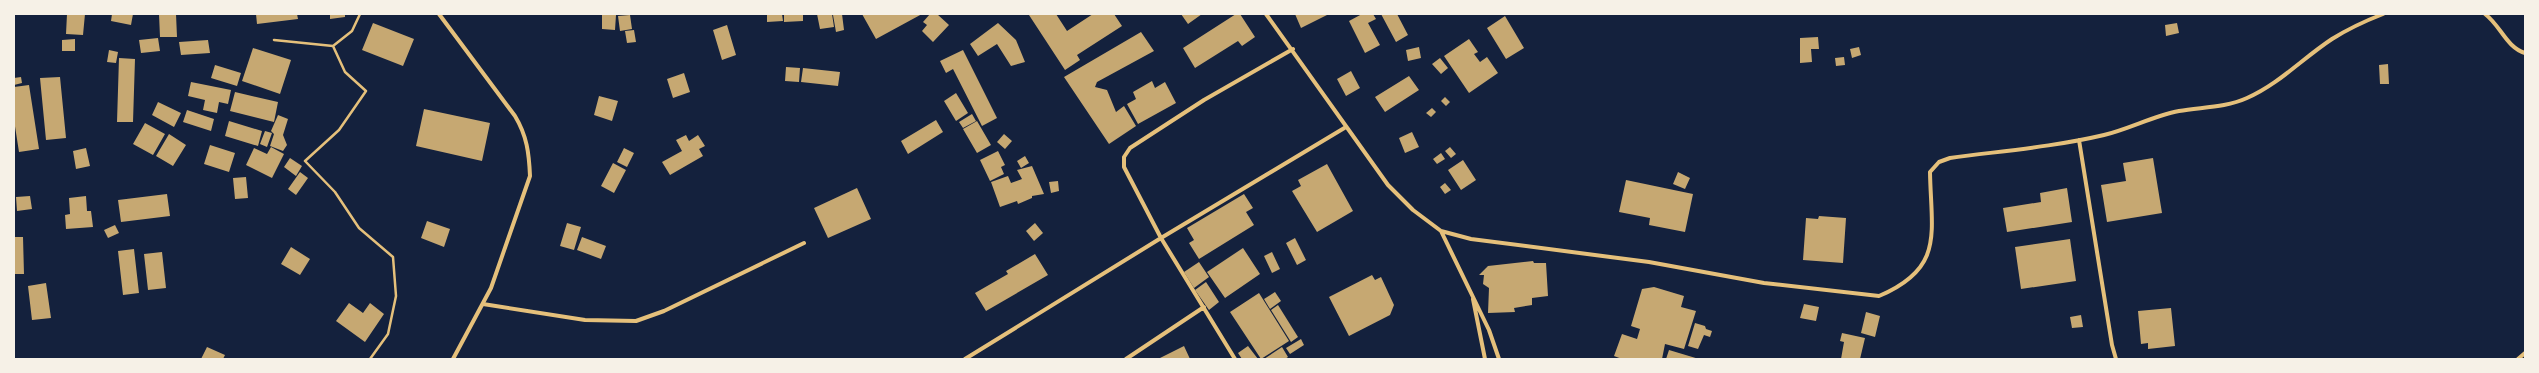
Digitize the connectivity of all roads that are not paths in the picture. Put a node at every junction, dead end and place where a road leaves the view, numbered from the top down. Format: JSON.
{"nodes":[{"id":1,"x":439,"y":14,"type":"edge"},
{"id":2,"x":1266,"y":14,"type":"edge"},
{"id":3,"x":2383,"y":14,"type":"edge"},
{"id":4,"x":2485,"y":14,"type":"edge"},
{"id":5,"x":1293,"y":49,"type":"junction"},
{"id":6,"x":2525,"y":53,"type":"edge"},
{"id":7,"x":1346,"y":128,"type":"junction"},
{"id":8,"x":2079,"y":140,"type":"junction"},
{"id":9,"x":1441,"y":232,"type":"junction"},
{"id":10,"x":1161,"y":238,"type":"junction"},
{"id":11,"x":804,"y":243,"type":"dead end"},
{"id":12,"x":1472,"y":293,"type":"junction"},
{"id":13,"x":483,"y":304,"type":"junction"},
{"id":14,"x":1204,"y":307,"type":"junction"},
{"id":15,"x":2525,"y":353,"type":"edge"},
{"id":16,"x":453,"y":359,"type":"edge"},
{"id":17,"x":965,"y":359,"type":"edge"},
{"id":18,"x":1126,"y":359,"type":"edge"},
{"id":19,"x":1235,"y":359,"type":"edge"},
{"id":20,"x":1485,"y":359,"type":"edge"},
{"id":21,"x":1499,"y":359,"type":"edge"},
{"id":22,"x":2116,"y":359,"type":"edge"},
{"id":23,"x":2518,"y":359,"type":"edge"}],
"edges":[{"from":1,"to":13,"type":"street"},
{"from":2,"to":5,"type":"street"},
{"from":3,"to":8,"type":"street"},
{"from":4,"to":6,"type":"street"},
{"from":5,"to":7,"type":"street"},
{"from":5,"to":10,"type":"street"},
{"from":7,"to":9,"type":"street"},
{"from":7,"to":10,"type":"street"},
{"from":8,"to":9,"type":"street"},
{"from":8,"to":22,"type":"street"},
{"from":9,"to":12,"type":"street"},
{"from":10,"to":14,"type":"street"},
{"from":10,"to":17,"type":"street"},
{"from":11,"to":13,"type":"street"},
{"from":12,"to":20,"type":"street"},
{"from":12,"to":21,"type":"street"},
{"from":13,"to":16,"type":"street"},
{"from":14,"to":18,"type":"street"},
{"from":14,"to":19,"type":"street"},
{"from":15,"to":23,"type":"street"}]}
